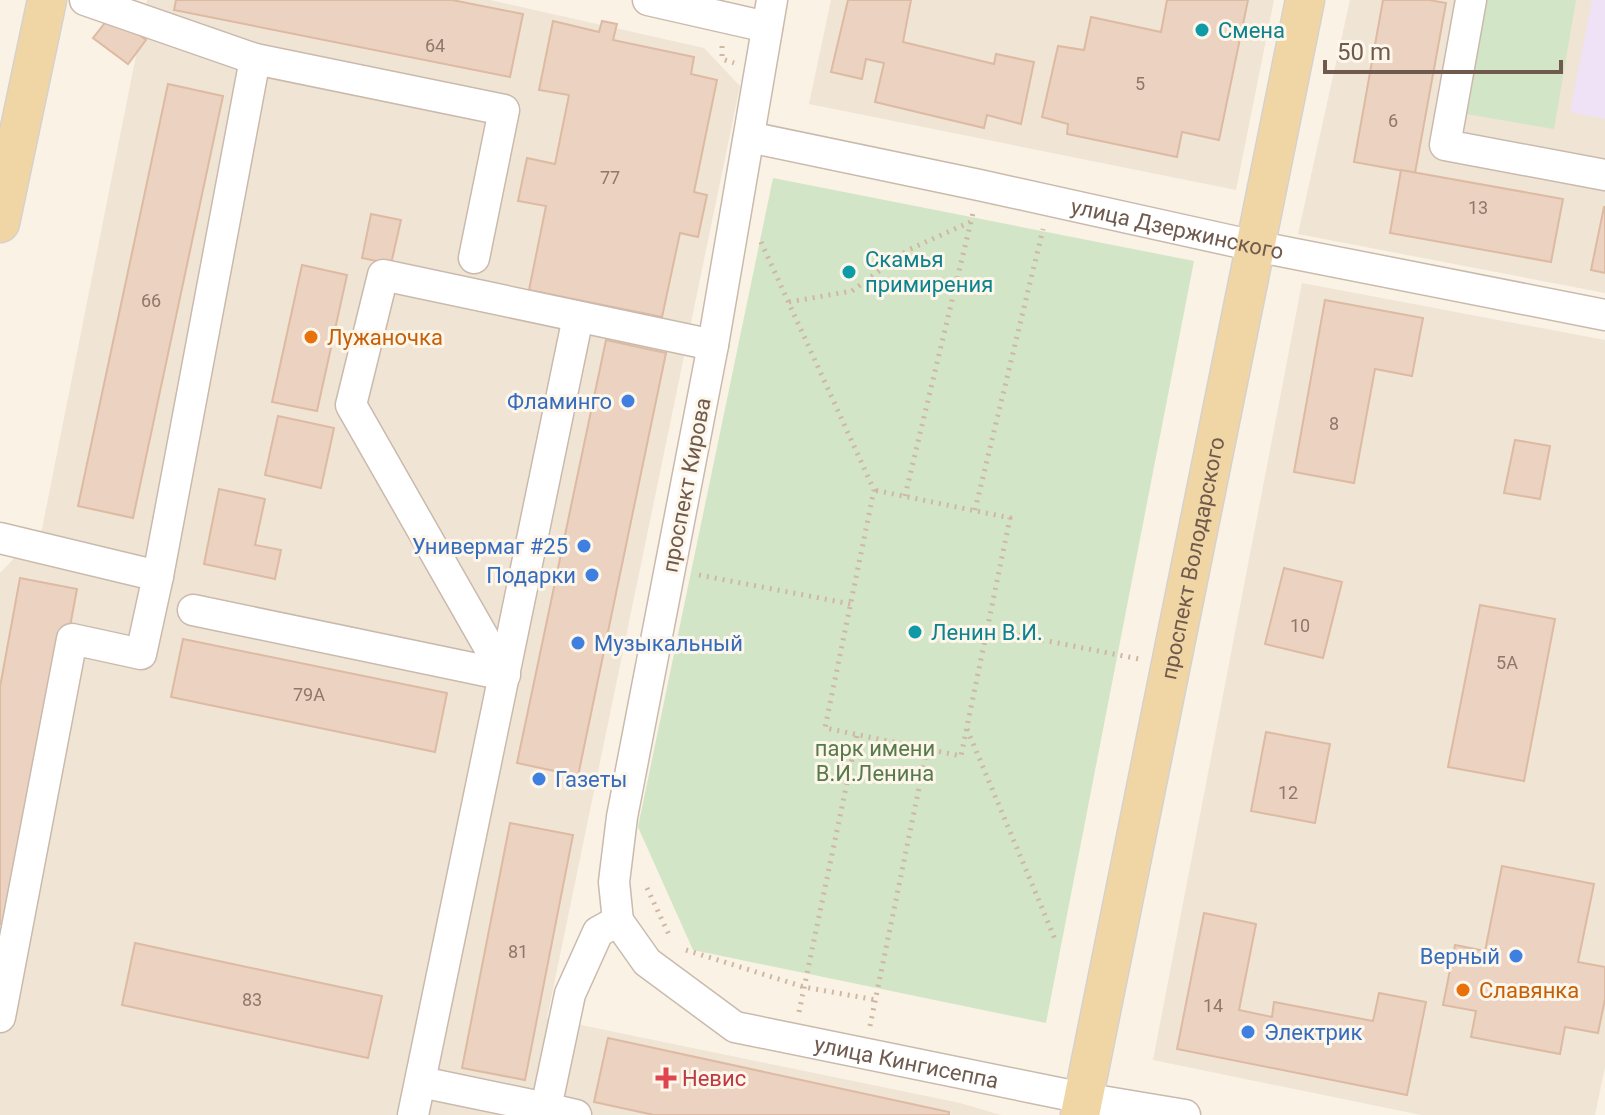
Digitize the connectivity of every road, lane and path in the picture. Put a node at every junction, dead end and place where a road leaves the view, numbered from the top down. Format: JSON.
{"nodes":[{"id":1,"x":47,"y":0,"type":"edge"},
{"id":2,"x":85,"y":0,"type":"edge"},
{"id":3,"x":648,"y":0,"type":"edge"},
{"id":4,"x":1305,"y":0,"type":"edge"},
{"id":5,"x":1471,"y":0,"type":"edge"},
{"id":6,"x":770,"y":13,"type":"edge"},
{"id":7,"x":255,"y":59,"type":"junction"},
{"id":8,"x":722,"y":59,"type":"dead end"},
{"id":9,"x":760,"y":70,"type":"junction"},
{"id":10,"x":749,"y":137,"type":"junction"},
{"id":11,"x":1605,"y":175,"type":"edge"},
{"id":12,"x":979,"y":185,"type":"junction"},
{"id":13,"x":1050,"y":200,"type":"junction"},
{"id":14,"x":970,"y":222,"type":"junction"},
{"id":15,"x":0,"y":223,"type":"edge"},
{"id":16,"x":759,"y":237,"type":"dead end"},
{"id":17,"x":1255,"y":246,"type":"junction"},
{"id":18,"x":474,"y":258,"type":"dead end"},
{"id":19,"x":789,"y":302,"type":"junction"},
{"id":20,"x":1605,"y":315,"type":"edge"},
{"id":21,"x":578,"y":317,"type":"junction"},
{"id":22,"x":713,"y":345,"type":"junction"},
{"id":23,"x":874,"y":490,"type":"junction"},
{"id":24,"x":905,"y":496,"type":"junction"},
{"id":25,"x":975,"y":510,"type":"junction"},
{"id":26,"x":0,"y":538,"type":"edge"},
{"id":27,"x":671,"y":570,"type":"junction"},
{"id":28,"x":158,"y":576,"type":"junction"},
{"id":29,"x":851,"y":604,"type":"junction"},
{"id":30,"x":193,"y":610,"type":"dead end"},
{"id":31,"x":987,"y":629,"type":"junction"},
{"id":32,"x":1172,"y":666,"type":"junction"},
{"id":33,"x":505,"y":675,"type":"junction"},
{"id":34,"x":966,"y":728,"type":"junction"},
{"id":35,"x":857,"y":735,"type":"junction"},
{"id":36,"x":927,"y":749,"type":"junction"},
{"id":37,"x":643,"y":879,"type":"dead end"},
{"id":38,"x":618,"y":921,"type":"junction"},
{"id":39,"x":1055,"y":939,"type":"dead end"},
{"id":40,"x":647,"y":962,"type":"joint"},
{"id":41,"x":4,"y":975,"type":"edge"},
{"id":42,"x":804,"y":987,"type":"junction"},
{"id":43,"x":876,"y":1000,"type":"junction"},
{"id":44,"x":0,"y":1017,"type":"edge"},
{"id":45,"x":793,"y":1040,"type":"junction"},
{"id":46,"x":864,"y":1054,"type":"junction"},
{"id":47,"x":421,"y":1082,"type":"junction"},
{"id":48,"x":1082,"y":1107,"type":"edge"},
{"id":49,"x":546,"y":1108,"type":"junction"},
{"id":50,"x":413,"y":1115,"type":"edge"},
{"id":51,"x":576,"y":1115,"type":"edge"},
{"id":52,"x":1185,"y":1115,"type":"edge"}],
"edges":[{"from":1,"to":15,"type":"main road"},
{"from":2,"to":7,"type":"street"},
{"from":3,"to":6,"type":"street"},
{"from":4,"to":17,"type":"main road","name":"проспект Володарского"},
{"from":5,"to":11,"type":"street"},
{"from":6,"to":9,"type":"street","name":"проспект Кирова"},
{"from":7,"to":18,"type":"street"},
{"from":7,"to":28,"type":"street"},
{"from":8,"to":9,"type":"path"},
{"from":9,"to":10,"type":"street","name":"проспект Кирова"},
{"from":10,"to":12,"type":"street","name":"улица Дзержинского"},
{"from":10,"to":22,"type":"street","name":"проспект Кирова"},
{"from":12,"to":13,"type":"street","name":"улица Дзержинского"},
{"from":12,"to":14,"type":"path"},
{"from":13,"to":17,"type":"street","name":"улица Дзержинского"},
{"from":13,"to":25,"type":"path"},
{"from":14,"to":19,"type":"path"},
{"from":14,"to":24,"type":"path"},
{"from":16,"to":19,"type":"path"},
{"from":17,"to":20,"type":"street","name":"улица Дзержинского"},
{"from":17,"to":32,"type":"main road","name":"проспект Володарского"},
{"from":19,"to":23,"type":"path"},
{"from":21,"to":22,"type":"street"},
{"from":21,"to":33,"type":"street"},
{"from":21,"to":33,"type":"street"},
{"from":22,"to":27,"type":"street","name":"проспект Кирова"},
{"from":23,"to":24,"type":"path"},
{"from":23,"to":29,"type":"path"},
{"from":24,"to":25,"type":"path"},
{"from":25,"to":31,"type":"path"},
{"from":26,"to":28,"type":"street"},
{"from":27,"to":29,"type":"path"},
{"from":27,"to":38,"type":"street","name":"проспект Кирова"},
{"from":28,"to":41,"type":"street"},
{"from":29,"to":35,"type":"path"},
{"from":30,"to":33,"type":"street"},
{"from":31,"to":32,"type":"path"},
{"from":31,"to":34,"type":"path"},
{"from":32,"to":48,"type":"main road","name":"проспект Володарского"},
{"from":33,"to":47,"type":"street"},
{"from":34,"to":36,"type":"path"},
{"from":34,"to":39,"type":"path"},
{"from":35,"to":36,"type":"path"},
{"from":35,"to":42,"type":"path"},
{"from":36,"to":43,"type":"path"},
{"from":37,"to":42,"type":"path"},
{"from":38,"to":40,"type":"street","name":"проспект Кирова"},
{"from":38,"to":49,"type":"street"},
{"from":40,"to":45,"type":"street","name":"улица Кингисеппа"},
{"from":41,"to":44,"type":"street"},
{"from":42,"to":43,"type":"path"},
{"from":42,"to":45,"type":"path"},
{"from":43,"to":46,"type":"path"},
{"from":45,"to":46,"type":"street","name":"улица Кингисеппа"},
{"from":46,"to":48,"type":"street","name":"улица Кингисеппа"},
{"from":47,"to":49,"type":"street"},
{"from":47,"to":50,"type":"street"},
{"from":48,"to":52,"type":"street","name":"улица Кингисеппа"},
{"from":49,"to":51,"type":"street"}]}
